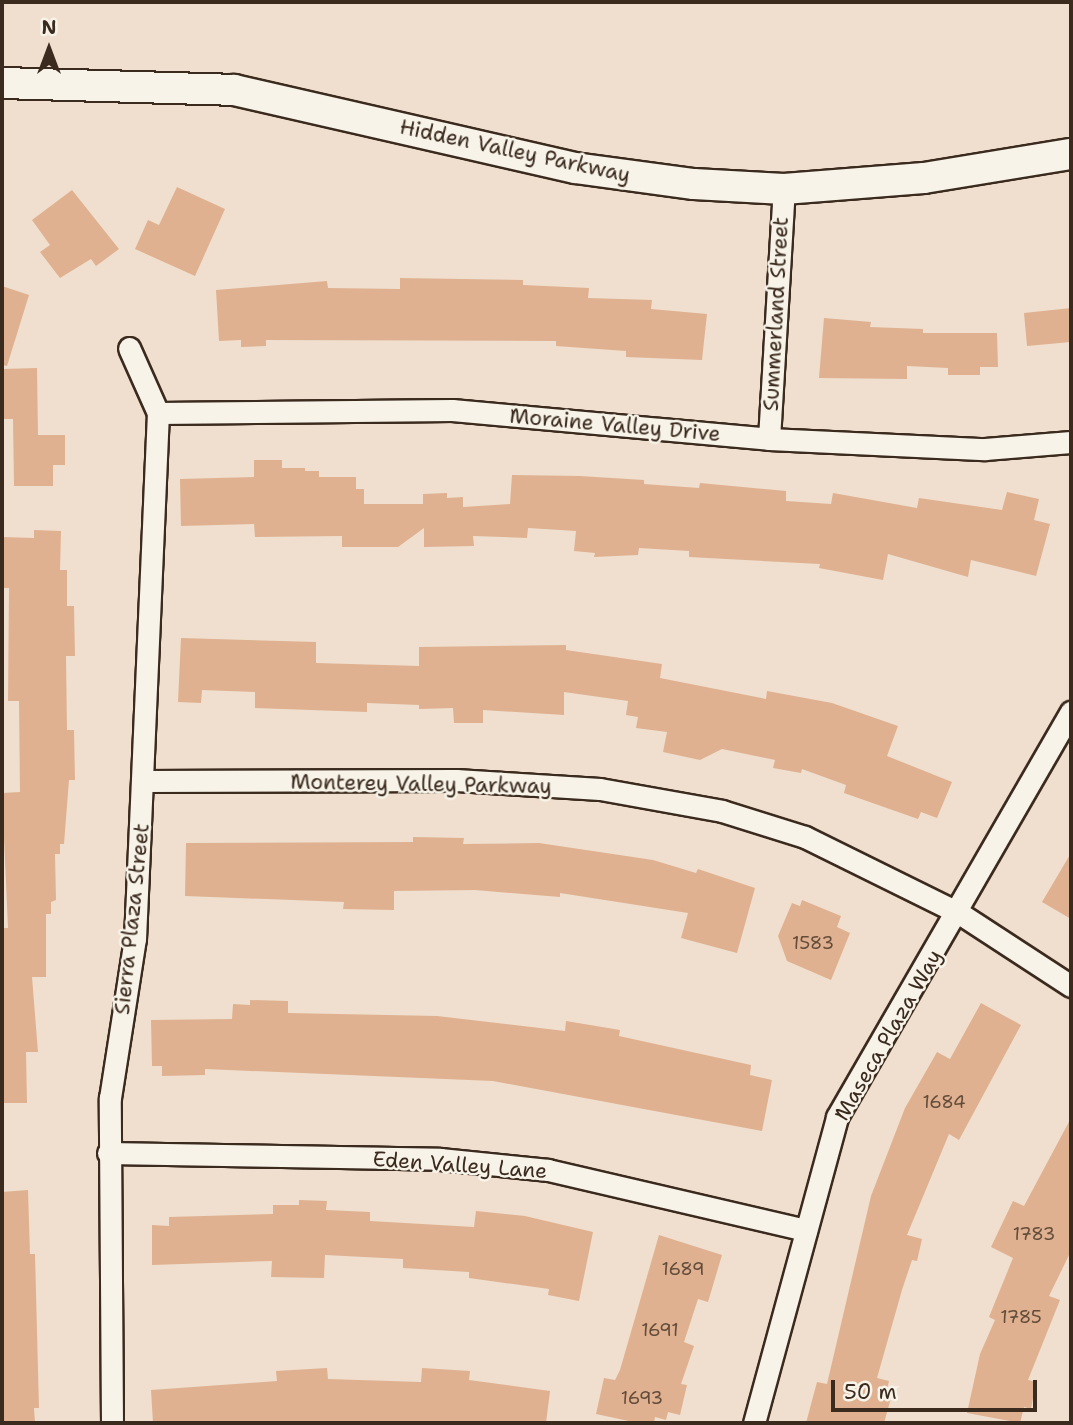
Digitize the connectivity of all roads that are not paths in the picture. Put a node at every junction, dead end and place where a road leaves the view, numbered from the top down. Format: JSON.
{"nodes":[{"id":1,"x":2,"y":83,"type":"edge"},
{"id":2,"x":1071,"y":154,"type":"edge"},
{"id":3,"x":784,"y":189,"type":"junction"},
{"id":4,"x":129,"y":348,"type":"dead end"},
{"id":5,"x":158,"y":413,"type":"junction"},
{"id":6,"x":769,"y":439,"type":"junction"},
{"id":7,"x":1071,"y":442,"type":"edge"},
{"id":8,"x":1071,"y":712,"type":"edge"},
{"id":9,"x":145,"y":781,"type":"junction"},
{"id":10,"x":959,"y":913,"type":"junction"},
{"id":11,"x":1071,"y":986,"type":"edge"},
{"id":12,"x":108,"y":1153,"type":"junction"},
{"id":13,"x":806,"y":1230,"type":"junction"},
{"id":14,"x":112,"y":1423,"type":"edge"},
{"id":15,"x":754,"y":1423,"type":"edge"}],
"edges":[{"from":1,"to":3,"type":"street","name":"Hidden Valley Parkway"},
{"from":2,"to":3,"type":"street","name":"Hidden Valley Parkway"},
{"from":3,"to":6,"type":"street","name":"Summerland Street"},
{"from":4,"to":5,"type":"street"},
{"from":5,"to":6,"type":"street","name":"Moraine Valley Drive"},
{"from":5,"to":9,"type":"street","name":"Sierra Plaza Street"},
{"from":6,"to":7,"type":"street","name":"Moraine Valley Drive"},
{"from":8,"to":10,"type":"street","name":"Maseca Plaza Way"},
{"from":9,"to":10,"type":"street","name":"Monterey Valley Parkway"},
{"from":9,"to":12,"type":"street","name":"Sierra Plaza Street"},
{"from":10,"to":11,"type":"street","name":"Monterey Valley Parkway"},
{"from":10,"to":13,"type":"street","name":"Maseca Plaza Way"},
{"from":12,"to":13,"type":"street","name":"Eden Valley Lane"},
{"from":12,"to":14,"type":"street","name":"Sierra Plaza Street"},
{"from":13,"to":15,"type":"street","name":"Maseca Plaza Way"}]}
